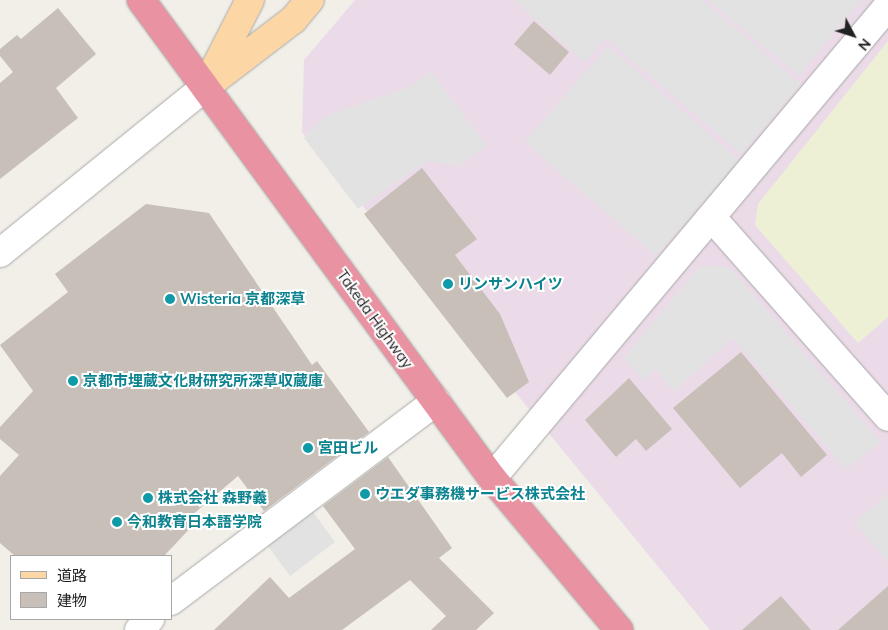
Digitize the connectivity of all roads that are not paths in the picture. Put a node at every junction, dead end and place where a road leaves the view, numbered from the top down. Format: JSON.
{"nodes":[{"id":1,"x":141,"y":0,"type":"edge"},
{"id":2,"x":250,"y":0,"type":"edge"},
{"id":3,"x":310,"y":0,"type":"edge"},
{"id":4,"x":888,"y":6,"type":"edge"},
{"id":5,"x":205,"y":87,"type":"junction"},
{"id":6,"x":713,"y":219,"type":"junction"},
{"id":7,"x":0,"y":253,"type":"edge"},
{"id":8,"x":436,"y":401,"type":"junction"},
{"id":9,"x":888,"y":418,"type":"edge"},
{"id":10,"x":492,"y":478,"type":"junction"},
{"id":11,"x":172,"y":600,"type":"edge"},
{"id":12,"x":149,"y":620,"type":"edge"},
{"id":13,"x":139,"y":630,"type":"edge"},
{"id":14,"x":619,"y":630,"type":"edge"}],
"edges":[{"from":1,"to":5,"type":"highway","name":"Takeda Highway"},
{"from":2,"to":5,"type":"main road"},
{"from":3,"to":5,"type":"main road"},
{"from":4,"to":6,"type":"street"},
{"from":5,"to":7,"type":"street"},
{"from":5,"to":8,"type":"highway","name":"Takeda Highway"},
{"from":6,"to":9,"type":"street"},
{"from":6,"to":10,"type":"street"},
{"from":8,"to":10,"type":"highway","name":"Takeda Highway"},
{"from":8,"to":11,"type":"street"},
{"from":10,"to":14,"type":"highway","name":"Takeda Highway"},
{"from":12,"to":13,"type":"street"}]}
